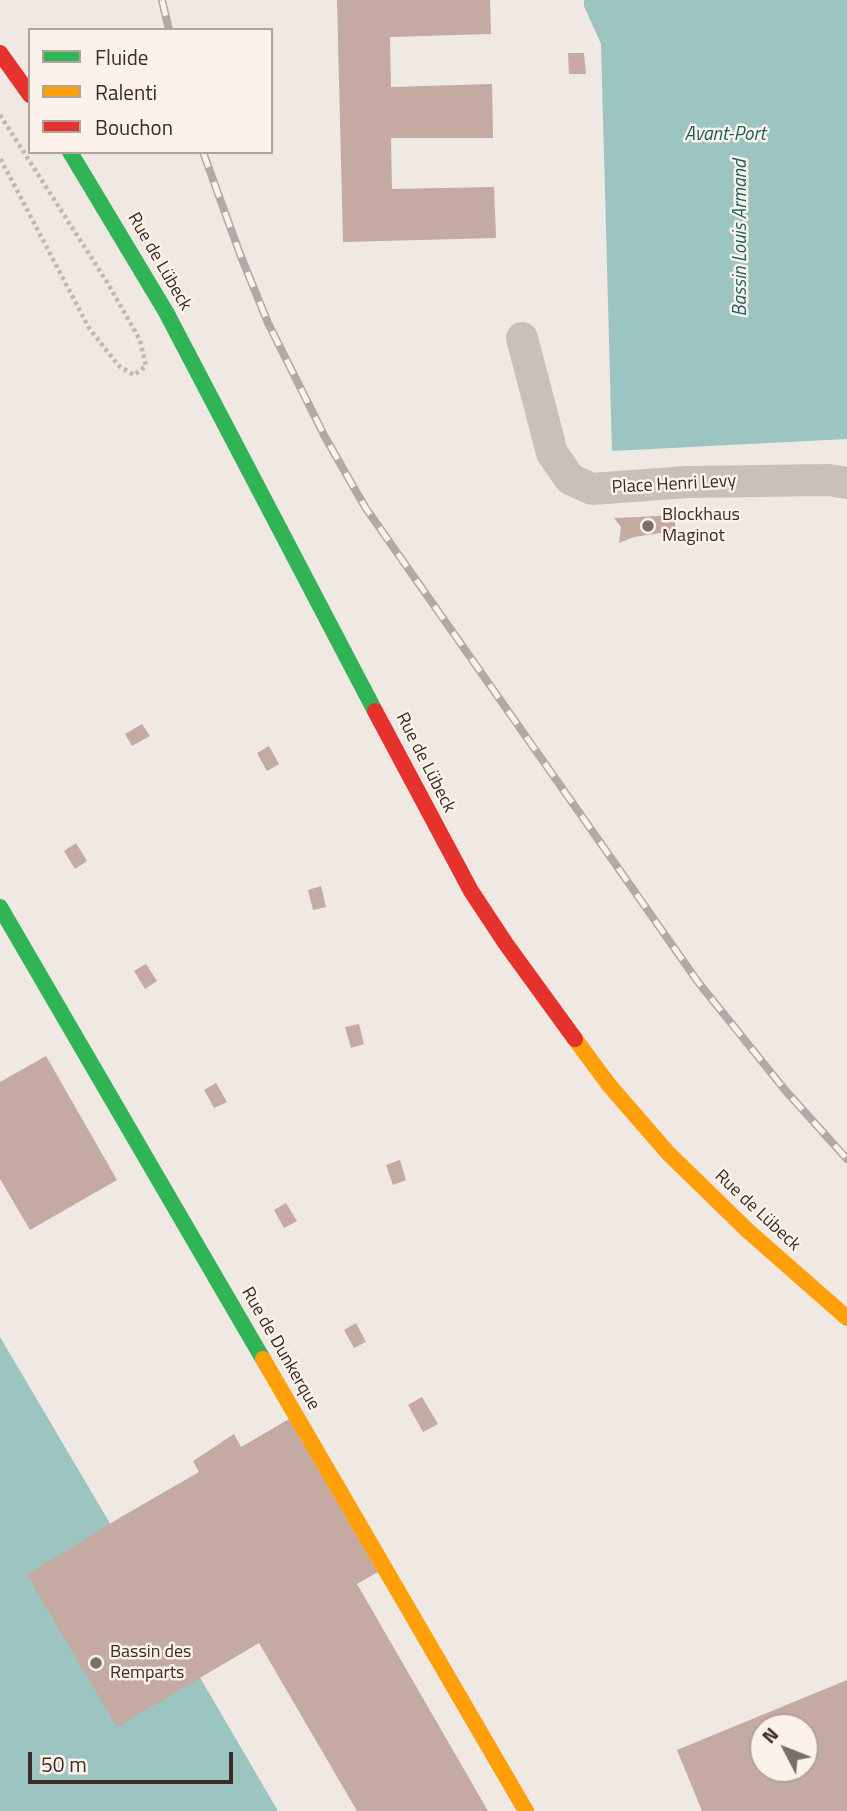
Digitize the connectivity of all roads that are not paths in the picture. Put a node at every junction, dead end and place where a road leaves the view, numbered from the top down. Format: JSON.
{"nodes":[{"id":1,"x":0,"y":53,"type":"edge"},
{"id":2,"x":28,"y":91,"type":"edge"},
{"id":3,"x":71,"y":154,"type":"edge"},
{"id":4,"x":522,"y":338,"type":"dead end"},
{"id":5,"x":847,"y":483,"type":"edge"},
{"id":6,"x":0,"y":907,"type":"edge"},
{"id":7,"x":847,"y":1318,"type":"edge"},
{"id":8,"x":526,"y":1811,"type":"edge"}],
"edges":[{"from":1,"to":2,"type":"main road"},
{"from":3,"to":7,"type":"main road","name":"Rue de Lübeck"},
{"from":4,"to":5,"type":"street","name":"Place Henri Levy"},
{"from":6,"to":8,"type":"main road","name":"Rue de Dunkerque"}]}
